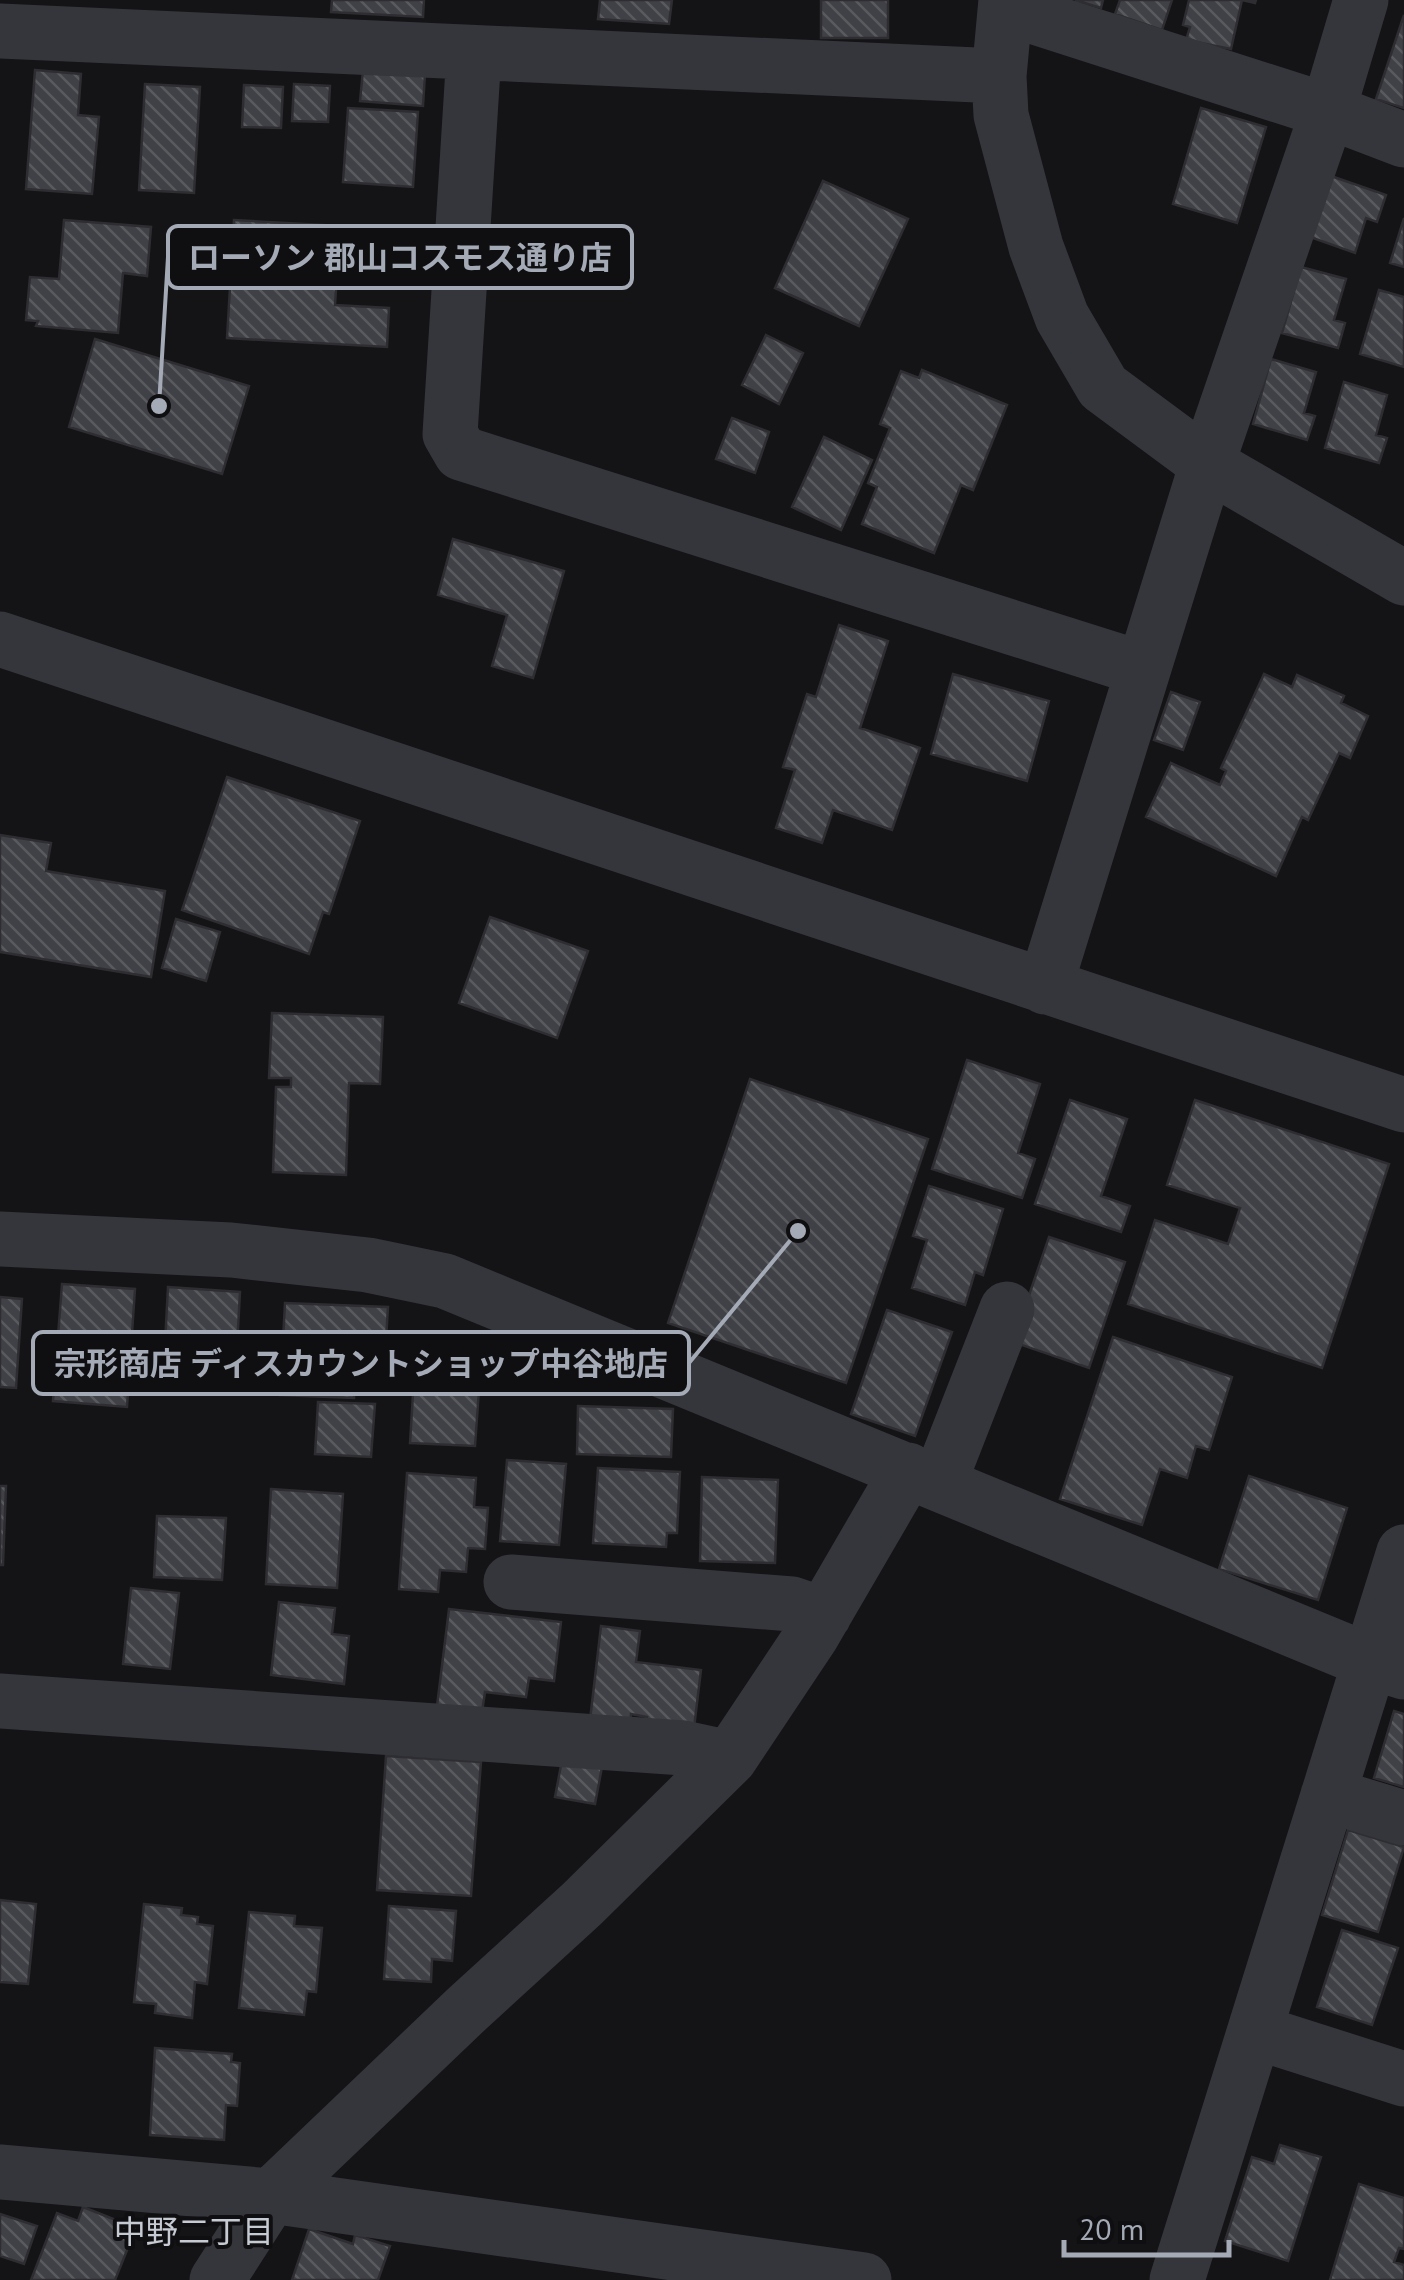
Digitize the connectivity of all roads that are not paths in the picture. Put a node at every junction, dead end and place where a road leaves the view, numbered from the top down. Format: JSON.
{"nodes":[{"id":1,"x":1361,"y":0,"type":"edge"},
{"id":2,"x":1006,"y":4,"type":"edge"},
{"id":3,"x":2,"y":32,"type":"edge"},
{"id":4,"x":474,"y":52,"type":"junction"},
{"id":5,"x":999,"y":76,"type":"junction"},
{"id":6,"x":1328,"y":111,"type":"junction"},
{"id":7,"x":1404,"y":140,"type":"edge"},
{"id":8,"x":1207,"y":464,"type":"junction"},
{"id":9,"x":1404,"y":578,"type":"edge"},
{"id":10,"x":0,"y":639,"type":"edge"},
{"id":11,"x":1143,"y":669,"type":"junction"},
{"id":12,"x":1045,"y":986,"type":"junction"},
{"id":13,"x":1404,"y":1104,"type":"edge"},
{"id":14,"x":0,"y":1239,"type":"edge"},
{"id":15,"x":1006,"y":1309,"type":"dead end"},
{"id":16,"x":924,"y":1476,"type":"junction"},
{"id":17,"x":1404,"y":1552,"type":"edge"},
{"id":18,"x":511,"y":1582,"type":"dead end"},
{"id":19,"x":824,"y":1614,"type":"junction"},
{"id":20,"x":1387,"y":1666,"type":"edge"},
{"id":21,"x":0,"y":1702,"type":"edge"},
{"id":22,"x":730,"y":1758,"type":"junction"},
{"id":23,"x":1328,"y":1795,"type":"junction"},
{"id":24,"x":1404,"y":1818,"type":"edge"},
{"id":25,"x":1256,"y":2032,"type":"junction"},
{"id":26,"x":1404,"y":2079,"type":"edge"},
{"id":27,"x":0,"y":2172,"type":"edge"},
{"id":28,"x":271,"y":2196,"type":"junction"},
{"id":29,"x":730,"y":2271,"type":"edge"},
{"id":30,"x":217,"y":2280,"type":"edge"},
{"id":31,"x":864,"y":2280,"type":"edge"},
{"id":32,"x":1178,"y":2280,"type":"edge"}],
"edges":[{"from":1,"to":6,"type":"street"},
{"from":2,"to":5,"type":"street"},
{"from":2,"to":6,"type":"street"},
{"from":3,"to":4,"type":"street"},
{"from":4,"to":5,"type":"street"},
{"from":4,"to":11,"type":"street"},
{"from":5,"to":8,"type":"street"},
{"from":6,"to":7,"type":"street"},
{"from":6,"to":8,"type":"street"},
{"from":8,"to":9,"type":"street"},
{"from":8,"to":11,"type":"street"},
{"from":10,"to":12,"type":"street"},
{"from":11,"to":12,"type":"street"},
{"from":12,"to":13,"type":"street"},
{"from":14,"to":16,"type":"street"},
{"from":15,"to":16,"type":"street"},
{"from":16,"to":19,"type":"street"},
{"from":16,"to":20,"type":"street"},
{"from":17,"to":20,"type":"street"},
{"from":18,"to":19,"type":"street"},
{"from":19,"to":22,"type":"street"},
{"from":20,"to":23,"type":"street"},
{"from":21,"to":22,"type":"street"},
{"from":22,"to":28,"type":"street"},
{"from":23,"to":24,"type":"street"},
{"from":23,"to":25,"type":"street"},
{"from":25,"to":26,"type":"street"},
{"from":25,"to":32,"type":"street"},
{"from":27,"to":28,"type":"street"},
{"from":28,"to":29,"type":"street"},
{"from":28,"to":30,"type":"street"},
{"from":29,"to":31,"type":"street"}]}
